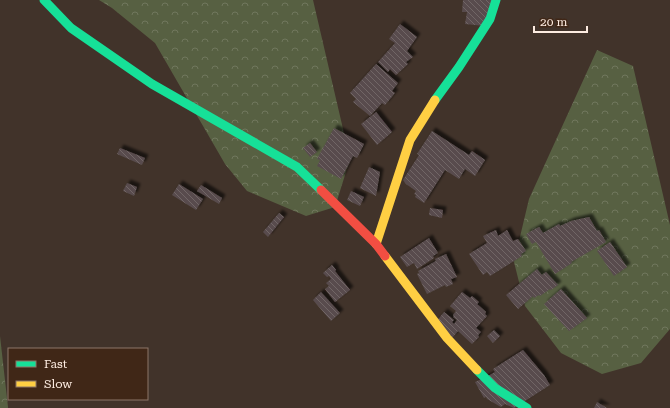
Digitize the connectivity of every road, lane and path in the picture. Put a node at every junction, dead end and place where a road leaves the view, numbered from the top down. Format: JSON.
{"nodes":[{"id":1,"x":44,"y":0,"type":"edge"},
{"id":2,"x":496,"y":0,"type":"edge"},
{"id":3,"x":376,"y":244,"type":"junction"},
{"id":4,"x":527,"y":408,"type":"edge"}],
"edges":[{"from":1,"to":3,"type":"street"},
{"from":2,"to":3,"type":"street"},
{"from":3,"to":4,"type":"street"}]}
